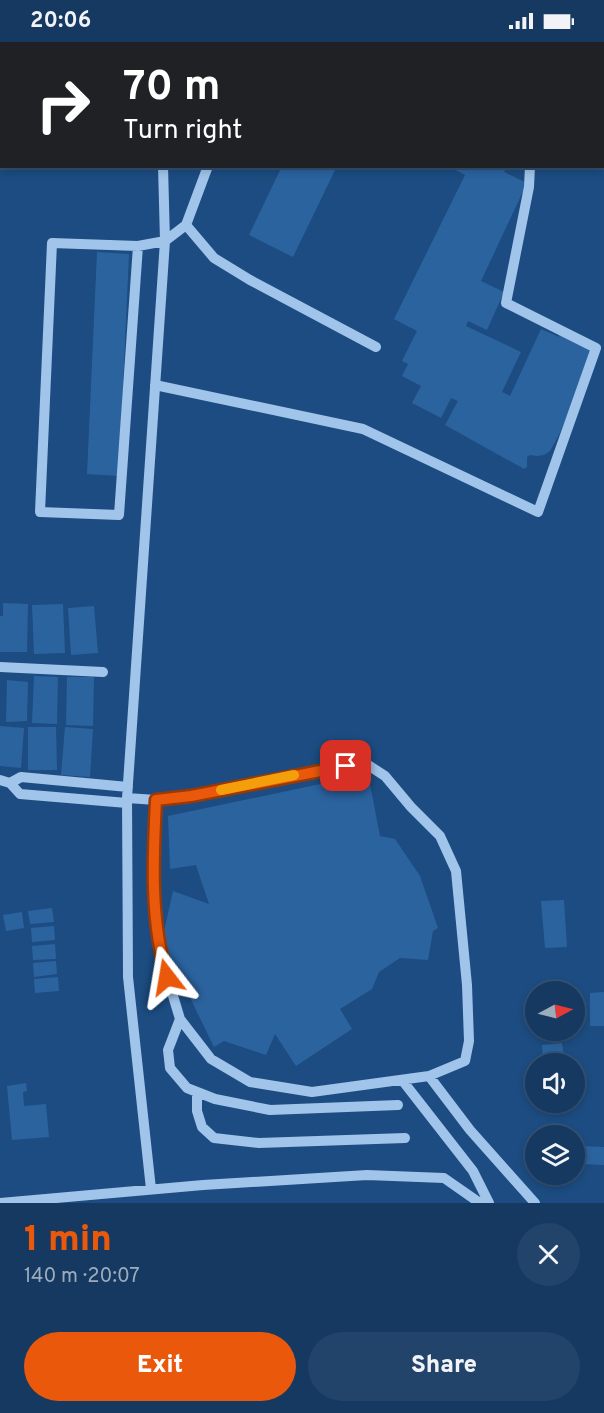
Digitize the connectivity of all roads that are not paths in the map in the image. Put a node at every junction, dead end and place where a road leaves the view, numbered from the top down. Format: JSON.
{"nodes":[{"id":1,"x":163,"y":168,"type":"edge"},
{"id":2,"x":207,"y":168,"type":"edge"},
{"id":3,"x":530,"y":168,"type":"edge"},
{"id":4,"x":186,"y":225,"type":"junction"},
{"id":5,"x":165,"y":241,"type":"junction"},
{"id":6,"x":138,"y":246,"type":"junction"},
{"id":7,"x":376,"y":346,"type":"dead end"},
{"id":8,"x":155,"y":385,"type":"junction"},
{"id":9,"x":0,"y":667,"type":"edge"},
{"id":10,"x":103,"y":672,"type":"dead end"},
{"id":11,"x":5,"y":781,"type":"edge"},
{"id":12,"x":127,"y":796,"type":"junction"},
{"id":13,"x":156,"y":800,"type":"junction"},
{"id":14,"x":180,"y":1019,"type":"junction"},
{"id":15,"x":429,"y":1076,"type":"junction"},
{"id":16,"x":402,"y":1080,"type":"junction"},
{"id":17,"x":197,"y":1092,"type":"junction"},
{"id":18,"x":398,"y":1105,"type":"dead end"},
{"id":19,"x":405,"y":1138,"type":"dead end"},
{"id":20,"x":151,"y":1189,"type":"junction"},
{"id":21,"x":0,"y":1203,"type":"edge"},
{"id":22,"x":480,"y":1203,"type":"edge"},
{"id":23,"x":489,"y":1203,"type":"edge"},
{"id":24,"x":535,"y":1203,"type":"edge"}],
"edges":[{"from":1,"to":5,"type":"street"},
{"from":2,"to":4,"type":"street"},
{"from":3,"to":8,"type":"street"},
{"from":4,"to":5,"type":"street"},
{"from":4,"to":7,"type":"street"},
{"from":5,"to":6,"type":"street"},
{"from":5,"to":8,"type":"street"},
{"from":6,"to":6,"type":"street"},
{"from":8,"to":12,"type":"street"},
{"from":9,"to":10,"type":"street"},
{"from":11,"to":12,"type":"street"},
{"from":11,"to":12,"type":"street"},
{"from":12,"to":13,"type":"street"},
{"from":12,"to":20,"type":"street"},
{"from":13,"to":14,"type":"street"},
{"from":13,"to":15,"type":"street"},
{"from":14,"to":16,"type":"street"},
{"from":14,"to":17,"type":"street"},
{"from":15,"to":16,"type":"street"},
{"from":15,"to":24,"type":"street"},
{"from":16,"to":23,"type":"street"},
{"from":17,"to":18,"type":"street"},
{"from":17,"to":19,"type":"street"},
{"from":20,"to":21,"type":"street"},
{"from":20,"to":22,"type":"street"}]}
